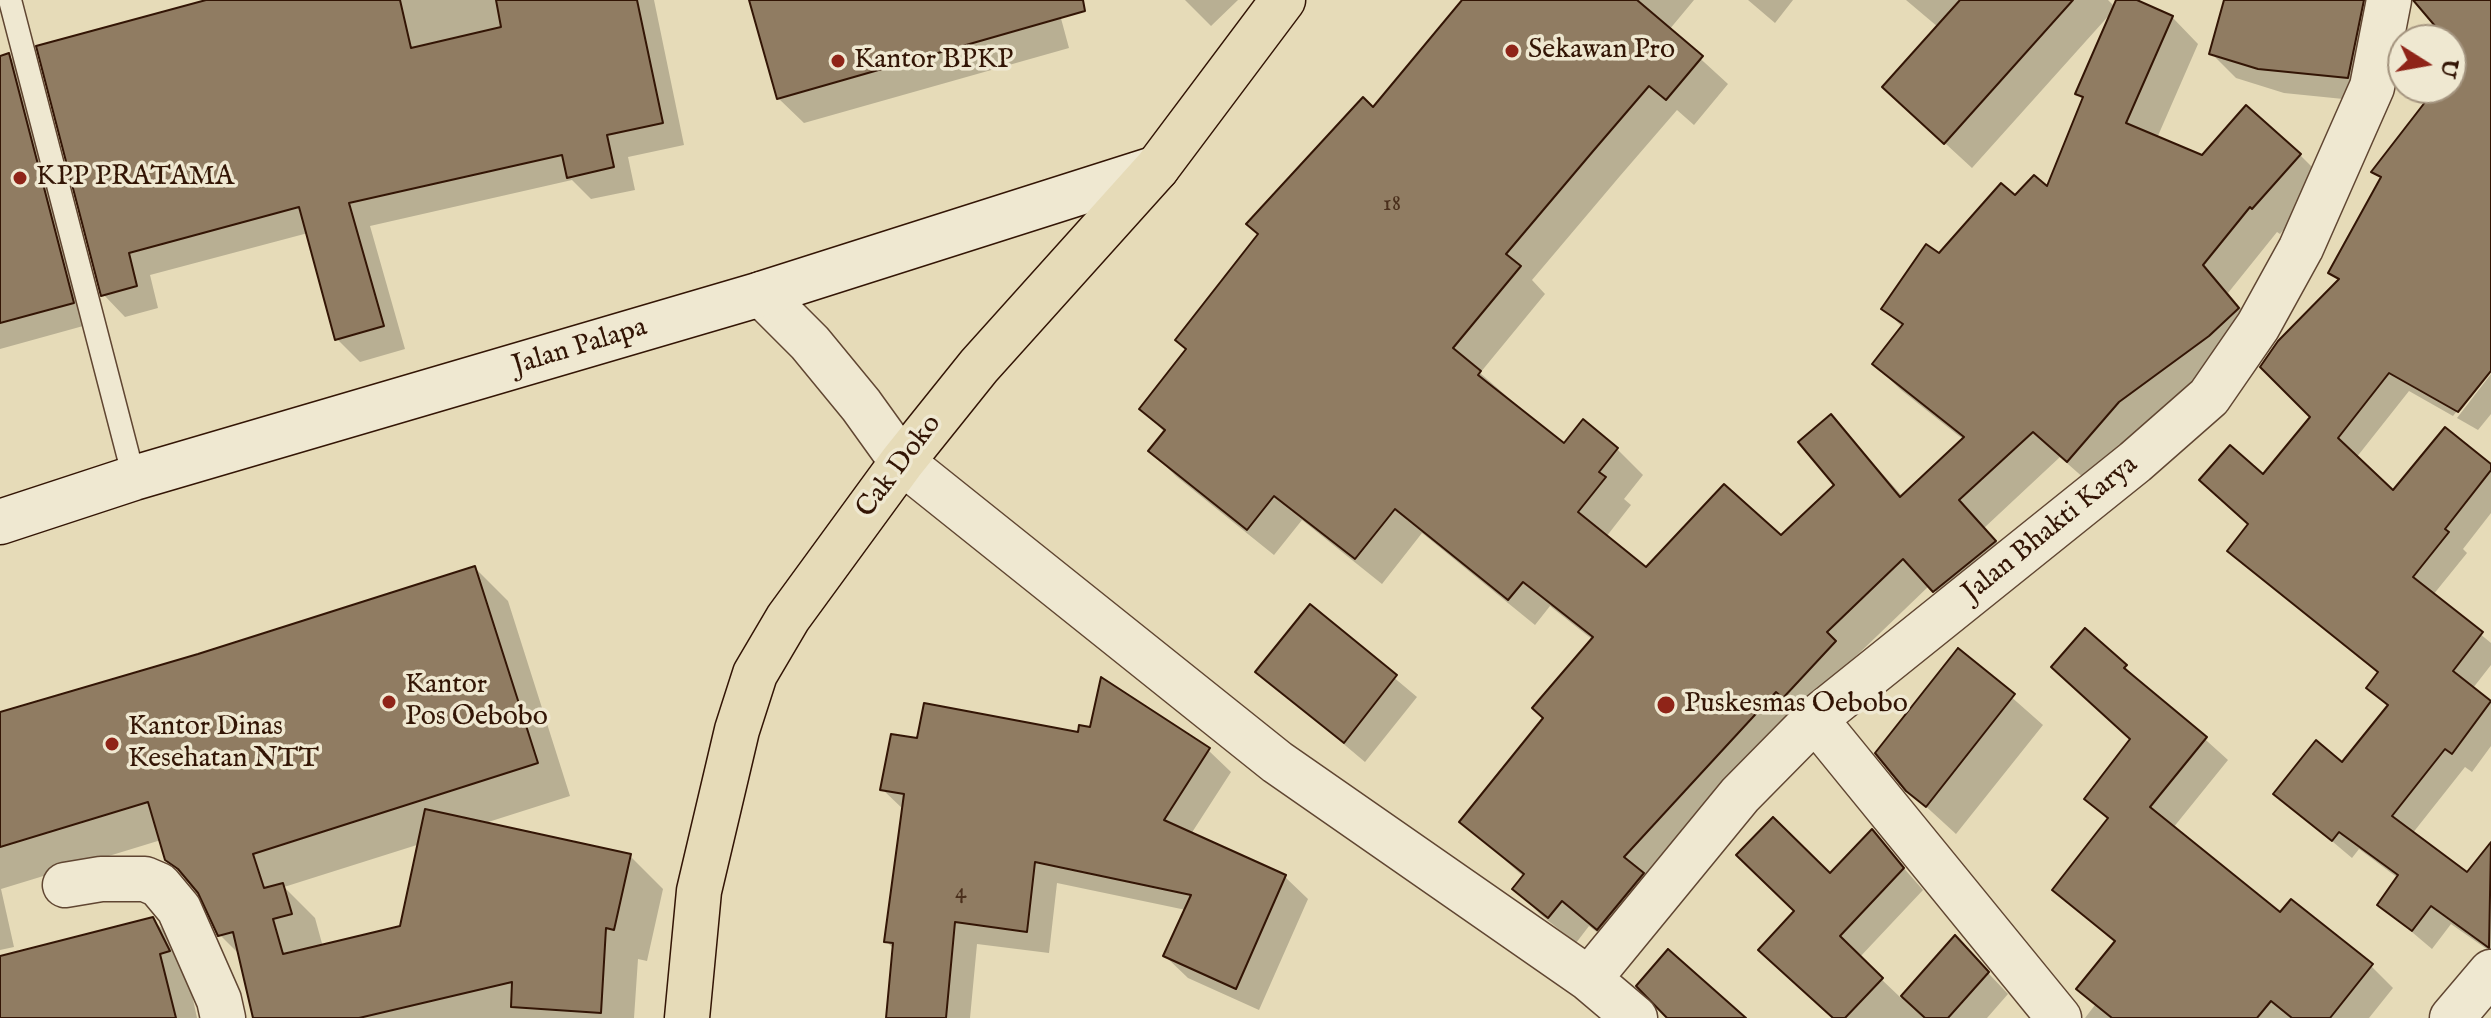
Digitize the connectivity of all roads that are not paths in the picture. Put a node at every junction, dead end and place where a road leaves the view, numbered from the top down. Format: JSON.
{"nodes":[{"id":1,"x":10,"y":0,"type":"edge"},
{"id":2,"x":1283,"y":0,"type":"edge"},
{"id":3,"x":2389,"y":0,"type":"edge"},
{"id":4,"x":1157,"y":168,"type":"junction"},
{"id":5,"x":761,"y":294,"type":"junction"},
{"id":6,"x":902,"y":462,"type":"junction"},
{"id":7,"x":134,"y":478,"type":"junction"},
{"id":8,"x":0,"y":522,"type":"edge"},
{"id":9,"x":1815,"y":719,"type":"junction"},
{"id":10,"x":65,"y":885,"type":"dead end"},
{"id":11,"x":2491,"y":972,"type":"edge"},
{"id":12,"x":1589,"y":979,"type":"junction"},
{"id":13,"x":223,"y":1018,"type":"edge"},
{"id":14,"x":687,"y":1018,"type":"edge"},
{"id":15,"x":1635,"y":1018,"type":"edge"},
{"id":16,"x":2059,"y":1018,"type":"edge"},
{"id":17,"x":2452,"y":1018,"type":"edge"}],
"edges":[{"from":1,"to":7,"type":"lane"},
{"from":2,"to":4,"type":"main road","name":"Cak Doko"},
{"from":3,"to":9,"type":"street","name":"Jalan Bhakti Karya"},
{"from":4,"to":5,"type":"street","name":"Jalan Palapa"},
{"from":4,"to":6,"type":"main road","name":"Cak Doko"},
{"from":5,"to":6,"type":"street"},
{"from":5,"to":7,"type":"street","name":"Jalan Palapa"},
{"from":6,"to":12,"type":"street"},
{"from":6,"to":14,"type":"main road","name":"Cak Doko"},
{"from":7,"to":8,"type":"street","name":"Jalan Palapa"},
{"from":9,"to":12,"type":"street","name":"Jalan Bhakti Karya"},
{"from":9,"to":16,"type":"street"},
{"from":10,"to":13,"type":"street"},
{"from":11,"to":17,"type":"street"},
{"from":12,"to":15,"type":"street"}]}
